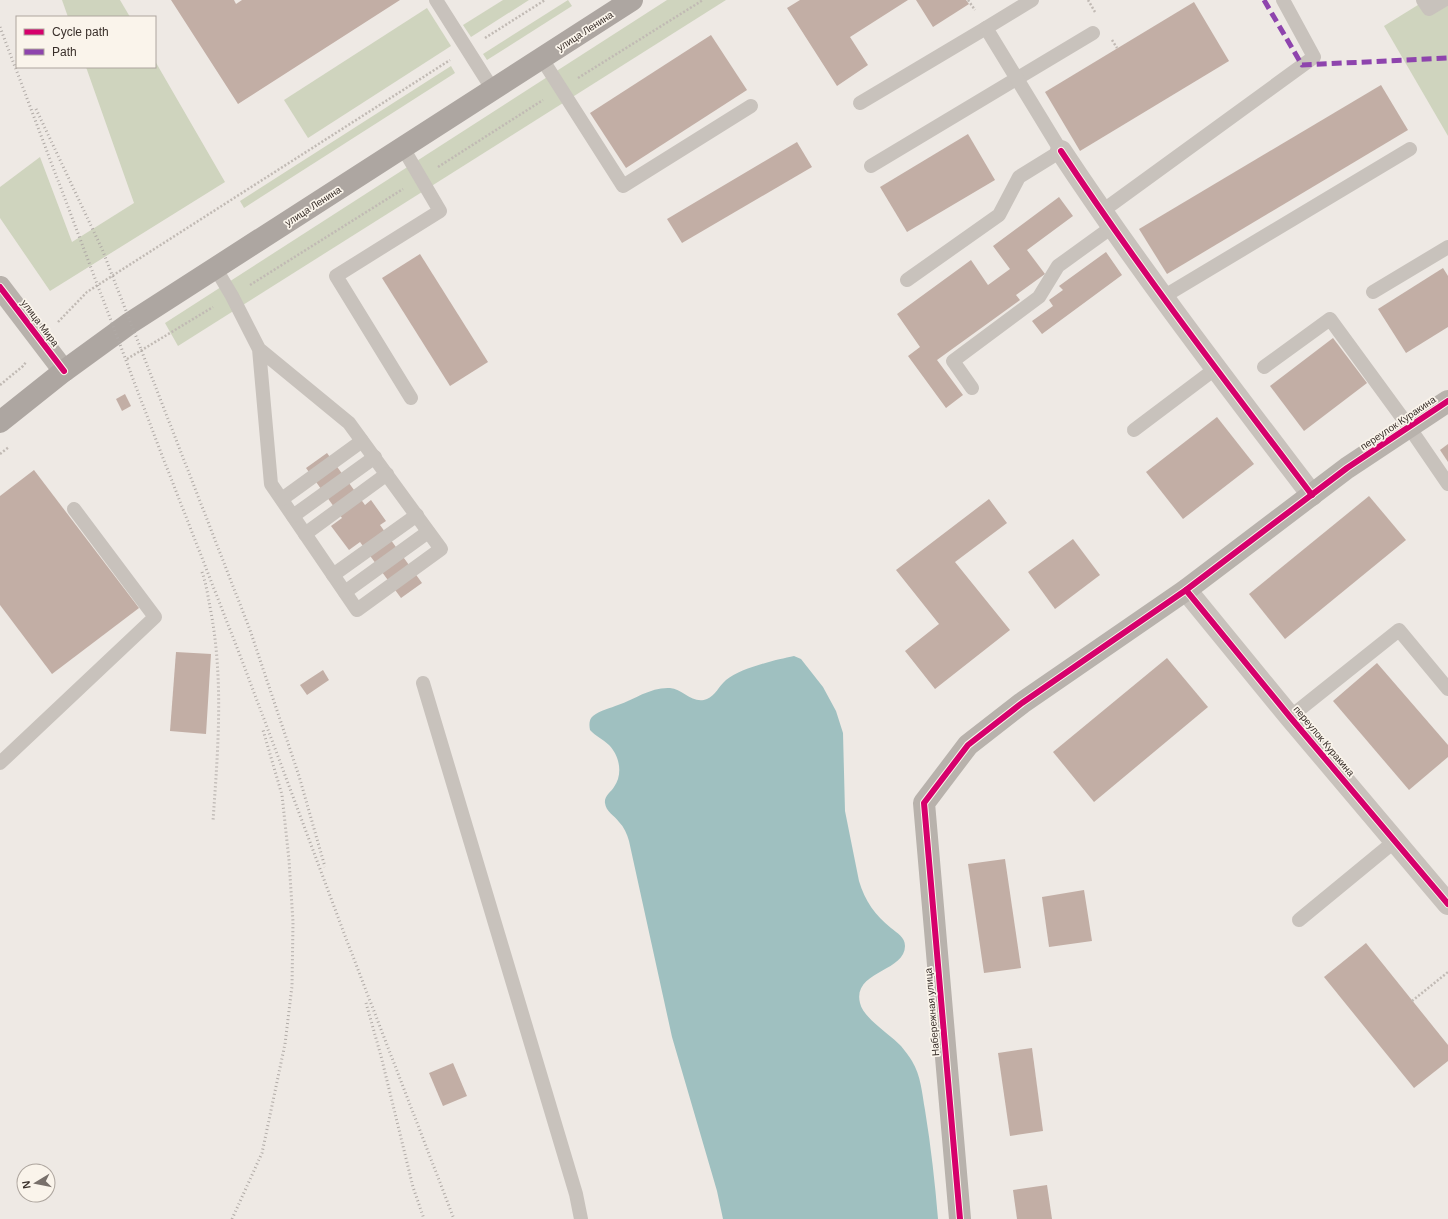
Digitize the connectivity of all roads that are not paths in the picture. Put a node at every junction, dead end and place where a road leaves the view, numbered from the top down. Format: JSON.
{"nodes":[{"id":1,"x":436,"y":0,"type":"edge"},
{"id":2,"x":632,"y":0,"type":"edge"},
{"id":3,"x":1032,"y":0,"type":"edge"},
{"id":4,"x":1283,"y":0,"type":"edge"},
{"id":5,"x":1423,"y":0,"type":"edge"},
{"id":6,"x":1444,"y":0,"type":"edge"},
{"id":7,"x":986,"y":28,"type":"junction"},
{"id":8,"x":1093,"y":33,"type":"dead end"},
{"id":9,"x":542,"y":59,"type":"junction"},
{"id":10,"x":1017,"y":79,"type":"junction"},
{"id":11,"x":493,"y":90,"type":"junction"},
{"id":12,"x":860,"y":103,"type":"dead end"},
{"id":13,"x":751,"y":106,"type":"dead end"},
{"id":14,"x":403,"y":148,"type":"junction"},
{"id":15,"x":1410,"y":149,"type":"dead end"},
{"id":16,"x":1061,"y":151,"type":"junction"},
{"id":17,"x":871,"y":166,"type":"dead end"},
{"id":18,"x":1107,"y":219,"type":"junction"},
{"id":19,"x":1448,"y":247,"type":"edge"},
{"id":20,"x":216,"y":269,"type":"junction"},
{"id":21,"x":907,"y":280,"type":"dead end"},
{"id":22,"x":0,"y":287,"type":"edge"},
{"id":23,"x":1373,"y":292,"type":"dead end"},
{"id":24,"x":1163,"y":297,"type":"junction"},
{"id":25,"x":259,"y":349,"type":"junction"},
{"id":26,"x":1264,"y":367,"type":"dead end"},
{"id":27,"x":1215,"y":369,"type":"junction"},
{"id":28,"x":64,"y":371,"type":"junction"},
{"id":29,"x":972,"y":388,"type":"dead end"},
{"id":30,"x":411,"y":398,"type":"dead end"},
{"id":31,"x":1448,"y":401,"type":"edge"},
{"id":32,"x":0,"y":422,"type":"edge"},
{"id":33,"x":1409,"y":427,"type":"junction"},
{"id":34,"x":1134,"y":430,"type":"dead end"},
{"id":35,"x":362,"y":441,"type":"junction"},
{"id":36,"x":375,"y":457,"type":"junction"},
{"id":37,"x":387,"y":474,"type":"junction"},
{"id":38,"x":1448,"y":484,"type":"edge"},
{"id":39,"x":1312,"y":495,"type":"junction"},
{"id":40,"x":282,"y":499,"type":"junction"},
{"id":41,"x":74,"y":509,"type":"dead end"},
{"id":42,"x":416,"y":515,"type":"junction"},
{"id":43,"x":293,"y":516,"type":"junction"},
{"id":44,"x":428,"y":532,"type":"junction"},
{"id":45,"x":305,"y":534,"type":"junction"},
{"id":46,"x":333,"y":575,"type":"junction"},
{"id":47,"x":1186,"y":590,"type":"junction"},
{"id":48,"x":345,"y":592,"type":"junction"},
{"id":49,"x":423,"y":683,"type":"dead end"},
{"id":50,"x":1448,"y":689,"type":"edge"},
{"id":51,"x":1290,"y":717,"type":"junction"},
{"id":52,"x":0,"y":763,"type":"edge"},
{"id":53,"x":924,"y":803,"type":"joint"},
{"id":54,"x":1395,"y":841,"type":"junction"},
{"id":55,"x":1448,"y":904,"type":"edge"},
{"id":56,"x":1299,"y":920,"type":"dead end"},
{"id":57,"x":581,"y":1219,"type":"edge"},
{"id":58,"x":960,"y":1219,"type":"edge"}],
"edges":[{"from":1,"to":11,"type":"lane"},
{"from":2,"to":9,"type":"main road","name":"улица Ленина"},
{"from":3,"to":7,"type":"lane"},
{"from":4,"to":18,"type":"lane"},
{"from":5,"to":6,"type":"lane"},
{"from":7,"to":10,"type":"lane"},
{"from":7,"to":12,"type":"lane"},
{"from":8,"to":10,"type":"lane"},
{"from":9,"to":11,"type":"main road","name":"улица Ленина"},
{"from":9,"to":13,"type":"lane"},
{"from":10,"to":16,"type":"lane"},
{"from":10,"to":17,"type":"lane"},
{"from":11,"to":14,"type":"main road","name":"улица Ленина"},
{"from":14,"to":20,"type":"main road","name":"улица Ленина"},
{"from":14,"to":30,"type":"lane"},
{"from":15,"to":24,"type":"lane"},
{"from":16,"to":18,"type":"street"},
{"from":16,"to":21,"type":"lane"},
{"from":18,"to":24,"type":"street"},
{"from":18,"to":29,"type":"lane"},
{"from":19,"to":23,"type":"lane"},
{"from":20,"to":25,"type":"lane"},
{"from":20,"to":28,"type":"main road","name":"улица Ленина"},
{"from":22,"to":28,"type":"street","name":"улица Мира"},
{"from":24,"to":27,"type":"street"},
{"from":25,"to":35,"type":"lane"},
{"from":25,"to":40,"type":"lane"},
{"from":26,"to":33,"type":"lane"},
{"from":27,"to":34,"type":"lane"},
{"from":27,"to":39,"type":"street"},
{"from":28,"to":32,"type":"main road","name":"улица Ленина"},
{"from":31,"to":33,"type":"street","name":"переулок Куракина"},
{"from":33,"to":38,"type":"lane"},
{"from":33,"to":39,"type":"street","name":"переулок Куракина"},
{"from":35,"to":36,"type":"lane"},
{"from":35,"to":40,"type":"lane"},
{"from":36,"to":37,"type":"lane"},
{"from":36,"to":43,"type":"lane"},
{"from":37,"to":42,"type":"lane"},
{"from":37,"to":45,"type":"lane"},
{"from":39,"to":47,"type":"street","name":"переулок Куракина"},
{"from":40,"to":43,"type":"lane"},
{"from":41,"to":52,"type":"lane"},
{"from":42,"to":44,"type":"lane"},
{"from":42,"to":46,"type":"lane"},
{"from":43,"to":45,"type":"lane"},
{"from":44,"to":48,"type":"lane"},
{"from":44,"to":48,"type":"lane"},
{"from":45,"to":46,"type":"lane"},
{"from":46,"to":48,"type":"lane"},
{"from":47,"to":51,"type":"street","name":"переулок Куракина"},
{"from":47,"to":53,"type":"street","name":"переулок Куракина"},
{"from":49,"to":57,"type":"lane"},
{"from":50,"to":51,"type":"lane"},
{"from":51,"to":54,"type":"street","name":"переулок Куракина"},
{"from":53,"to":58,"type":"street","name":"Набережная улица"},
{"from":54,"to":55,"type":"street","name":"переулок Куракина"},
{"from":54,"to":56,"type":"lane"}]}
